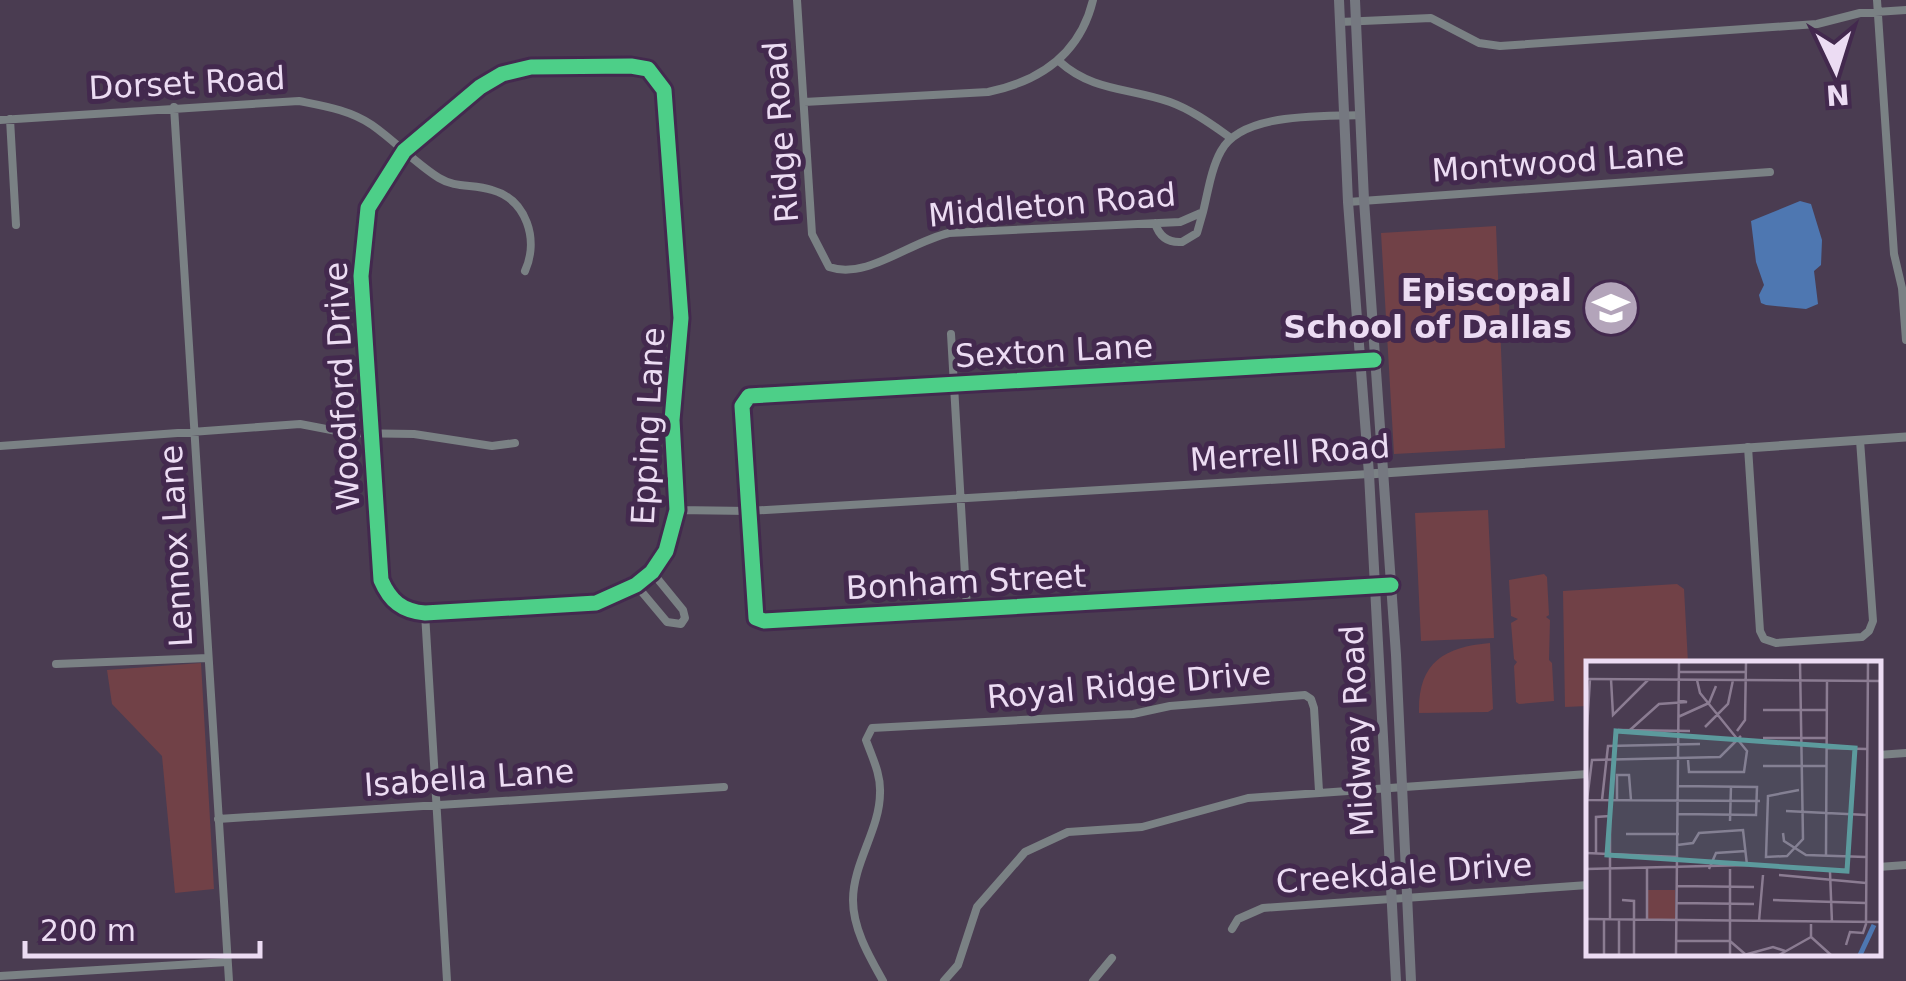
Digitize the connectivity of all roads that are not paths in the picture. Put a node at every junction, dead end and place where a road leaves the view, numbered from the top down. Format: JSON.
{"nodes":[{"id":1,"x":797,"y":0,"type":"edge"},
{"id":2,"x":1093,"y":0,"type":"edge"},
{"id":3,"x":1339,"y":0,"type":"edge"},
{"id":4,"x":1355,"y":0,"type":"edge"},
{"id":5,"x":1876,"y":0,"type":"edge"},
{"id":6,"x":1906,"y":10,"type":"edge"},
{"id":7,"x":1878,"y":12,"type":"junction"},
{"id":8,"x":1356,"y":21,"type":"junction"},
{"id":9,"x":1340,"y":22,"type":"junction"},
{"id":10,"x":1060,"y":62,"type":"junction"},
{"id":11,"x":665,"y":102,"type":"joint"},
{"id":12,"x":804,"y":102,"type":"junction"},
{"id":13,"x":174,"y":107,"type":"junction"},
{"id":14,"x":1360,"y":115,"type":"junction"},
{"id":15,"x":1344,"y":116,"type":"junction"},
{"id":16,"x":5,"y":119,"type":"edge"},
{"id":17,"x":1231,"y":138,"type":"junction"},
{"id":18,"x":404,"y":151,"type":"junction"},
{"id":19,"x":1770,"y":172,"type":"dead end"},
{"id":20,"x":1364,"y":200,"type":"junction"},
{"id":21,"x":1348,"y":202,"type":"junction"},
{"id":22,"x":1203,"y":212,"type":"junction"},
{"id":23,"x":1155,"y":222,"type":"junction"},
{"id":24,"x":16,"y":225,"type":"dead end"},
{"id":25,"x":822,"y":258,"type":"joint"},
{"id":26,"x":1368,"y":262,"type":"junction"},
{"id":27,"x":1352,"y":263,"type":"junction"},
{"id":28,"x":525,"y":271,"type":"dead end"},
{"id":29,"x":1905,"y":307,"type":"edge"},
{"id":30,"x":951,"y":334,"type":"dead end"},
{"id":31,"x":1906,"y":340,"type":"edge"},
{"id":32,"x":1374,"y":360,"type":"junction"},
{"id":33,"x":1359,"y":361,"type":"junction"},
{"id":34,"x":954,"y":384,"type":"junction"},
{"id":35,"x":742,"y":406,"type":"joint"},
{"id":36,"x":194,"y":432,"type":"junction"},
{"id":37,"x":370,"y":434,"type":"junction"},
{"id":38,"x":1906,"y":436,"type":"edge"},
{"id":39,"x":1860,"y":440,"type":"junction"},
{"id":40,"x":515,"y":442,"type":"dead end"},
{"id":41,"x":0,"y":446,"type":"edge"},
{"id":42,"x":1748,"y":446,"type":"junction"},
{"id":43,"x":1383,"y":472,"type":"junction"},
{"id":44,"x":1369,"y":474,"type":"junction"},
{"id":45,"x":962,"y":498,"type":"junction"},
{"id":46,"x":678,"y":510,"type":"junction"},
{"id":47,"x":749,"y":511,"type":"junction"},
{"id":48,"x":652,"y":572,"type":"junction"},
{"id":49,"x":1391,"y":584,"type":"junction"},
{"id":50,"x":636,"y":585,"type":"junction"},
{"id":51,"x":1376,"y":586,"type":"junction"},
{"id":52,"x":967,"y":609,"type":"junction"},
{"id":53,"x":425,"y":613,"type":"junction"},
{"id":54,"x":208,"y":658,"type":"junction"},
{"id":55,"x":56,"y":664,"type":"dead end"},
{"id":56,"x":1906,"y":753,"type":"edge"},
{"id":57,"x":1881,"y":755,"type":"edge"},
{"id":58,"x":1586,"y":774,"type":"edge"},
{"id":59,"x":1400,"y":786,"type":"junction"},
{"id":60,"x":724,"y":787,"type":"dead end"},
{"id":61,"x":1384,"y":787,"type":"junction"},
{"id":62,"x":1320,"y":791,"type":"junction"},
{"id":63,"x":436,"y":805,"type":"junction"},
{"id":64,"x":218,"y":819,"type":"junction"},
{"id":65,"x":1906,"y":865,"type":"edge"},
{"id":66,"x":1881,"y":867,"type":"edge"},
{"id":67,"x":1586,"y":884,"type":"edge"},
{"id":68,"x":1406,"y":896,"type":"junction"},
{"id":69,"x":1391,"y":897,"type":"junction"},
{"id":70,"x":1232,"y":929,"type":"dead end"},
{"id":71,"x":1112,"y":958,"type":"dead end"},
{"id":72,"x":228,"y":962,"type":"junction"},
{"id":73,"x":0,"y":976,"type":"edge"},
{"id":74,"x":228,"y":981,"type":"edge"},
{"id":75,"x":447,"y":981,"type":"edge"},
{"id":76,"x":882,"y":981,"type":"edge"},
{"id":77,"x":944,"y":981,"type":"edge"},
{"id":78,"x":1093,"y":981,"type":"edge"},
{"id":79,"x":1396,"y":981,"type":"edge"},
{"id":80,"x":1411,"y":981,"type":"edge"}],
"edges":[{"from":1,"to":12,"type":"street","name":"Ridge Road"},
{"from":2,"to":10,"type":"street"},
{"from":3,"to":9,"type":"main road","name":"Midway Road"},
{"from":4,"to":8,"type":"main road","name":"Midway Road"},
{"from":5,"to":7,"type":"street"},
{"from":6,"to":7,"type":"street"},
{"from":7,"to":8,"type":"street"},
{"from":7,"to":29,"type":"street"},
{"from":8,"to":9,"type":"street"},
{"from":8,"to":14,"type":"main road","name":"Midway Road"},
{"from":9,"to":15,"type":"main road","name":"Midway Road"},
{"from":10,"to":12,"type":"street"},
{"from":10,"to":17,"type":"street"},
{"from":11,"to":18,"type":"street","name":"Woodford Drive"},
{"from":11,"to":46,"type":"street","name":"Epping Lane"},
{"from":12,"to":25,"type":"street","name":"Ridge Road"},
{"from":13,"to":16,"type":"street","name":"Dorset Road"},
{"from":13,"to":18,"type":"street","name":"Dorset Road"},
{"from":13,"to":36,"type":"street","name":"Lennox Lane"},
{"from":14,"to":15,"type":"street"},
{"from":14,"to":20,"type":"main road","name":"Midway Road"},
{"from":15,"to":17,"type":"street"},
{"from":15,"to":21,"type":"main road","name":"Midway Road"},
{"from":16,"to":24,"type":"street"},
{"from":17,"to":22,"type":"street","name":"Middleton Road"},
{"from":18,"to":28,"type":"street","name":"Dorset Road"},
{"from":18,"to":37,"type":"street","name":"Woodford Drive"},
{"from":19,"to":20,"type":"street","name":"Montwood Lane"},
{"from":20,"to":21,"type":"street","name":"Montwood Lane"},
{"from":20,"to":26,"type":"main road","name":"Midway Road"},
{"from":21,"to":27,"type":"main road","name":"Midway Road"},
{"from":22,"to":23,"type":"street","name":"Middleton Road"},
{"from":22,"to":23,"type":"street"},
{"from":23,"to":25,"type":"street","name":"Middleton Road"},
{"from":26,"to":27,"type":"main road"},
{"from":26,"to":32,"type":"main road","name":"Midway Road"},
{"from":27,"to":33,"type":"main road","name":"Midway Road"},
{"from":29,"to":31,"type":"street"},
{"from":30,"to":34,"type":"street"},
{"from":32,"to":33,"type":"street","name":"Sexton Lane"},
{"from":32,"to":43,"type":"main road","name":"Midway Road"},
{"from":33,"to":34,"type":"street","name":"Sexton Lane"},
{"from":33,"to":44,"type":"main road","name":"Midway Road"},
{"from":34,"to":35,"type":"street","name":"Sexton Lane"},
{"from":34,"to":45,"type":"street"},
{"from":35,"to":47,"type":"street","name":"Bonham Street"},
{"from":36,"to":37,"type":"street"},
{"from":36,"to":41,"type":"street"},
{"from":36,"to":54,"type":"street","name":"Lennox Lane"},
{"from":37,"to":40,"type":"street"},
{"from":37,"to":53,"type":"street","name":"Woodford Drive"},
{"from":38,"to":39,"type":"street","name":"Merrell Road"},
{"from":39,"to":42,"type":"street","name":"Merrell Road"},
{"from":39,"to":42,"type":"street"},
{"from":42,"to":43,"type":"street","name":"Merrell Road"},
{"from":43,"to":44,"type":"street","name":"Merrell Road"},
{"from":43,"to":49,"type":"main road","name":"Midway Road"},
{"from":44,"to":45,"type":"street","name":"Merrell Road"},
{"from":44,"to":51,"type":"main road","name":"Midway Road"},
{"from":45,"to":47,"type":"street","name":"Merrell Road"},
{"from":45,"to":52,"type":"street"},
{"from":46,"to":47,"type":"street","name":"Merrell Road"},
{"from":46,"to":48,"type":"street","name":"Epping Lane"},
{"from":47,"to":52,"type":"street","name":"Bonham Street"},
{"from":48,"to":50,"type":"street","name":"Epping Lane"},
{"from":48,"to":50,"type":"street"},
{"from":49,"to":51,"type":"street","name":"Bonham Street"},
{"from":49,"to":59,"type":"main road","name":"Midway Road"},
{"from":50,"to":53,"type":"street","name":"Epping Lane"},
{"from":51,"to":52,"type":"street","name":"Bonham Street"},
{"from":51,"to":61,"type":"main road","name":"Midway Road"},
{"from":53,"to":63,"type":"street"},
{"from":54,"to":55,"type":"street"},
{"from":54,"to":64,"type":"street","name":"Lennox Lane"},
{"from":56,"to":57,"type":"street"},
{"from":58,"to":59,"type":"street"},
{"from":59,"to":61,"type":"street"},
{"from":59,"to":68,"type":"main road","name":"Midway Road"},
{"from":60,"to":63,"type":"street","name":"Isabella Lane"},
{"from":61,"to":62,"type":"street"},
{"from":61,"to":69,"type":"main road","name":"Midway Road"},
{"from":62,"to":76,"type":"street","name":"Royal Ridge Drive"},
{"from":62,"to":77,"type":"street"},
{"from":63,"to":64,"type":"street","name":"Isabella Lane"},
{"from":63,"to":75,"type":"street"},
{"from":64,"to":72,"type":"street","name":"Lennox Lane"},
{"from":65,"to":66,"type":"street"},
{"from":67,"to":68,"type":"street","name":"Creekdale Drive"},
{"from":68,"to":69,"type":"street","name":"Creekdale Drive"},
{"from":68,"to":80,"type":"main road","name":"Midway Road"},
{"from":69,"to":70,"type":"street","name":"Creekdale Drive"},
{"from":69,"to":79,"type":"main road","name":"Midway Road"},
{"from":71,"to":78,"type":"street"},
{"from":72,"to":73,"type":"street"},
{"from":72,"to":74,"type":"street","name":"Lennox Lane"}]}
